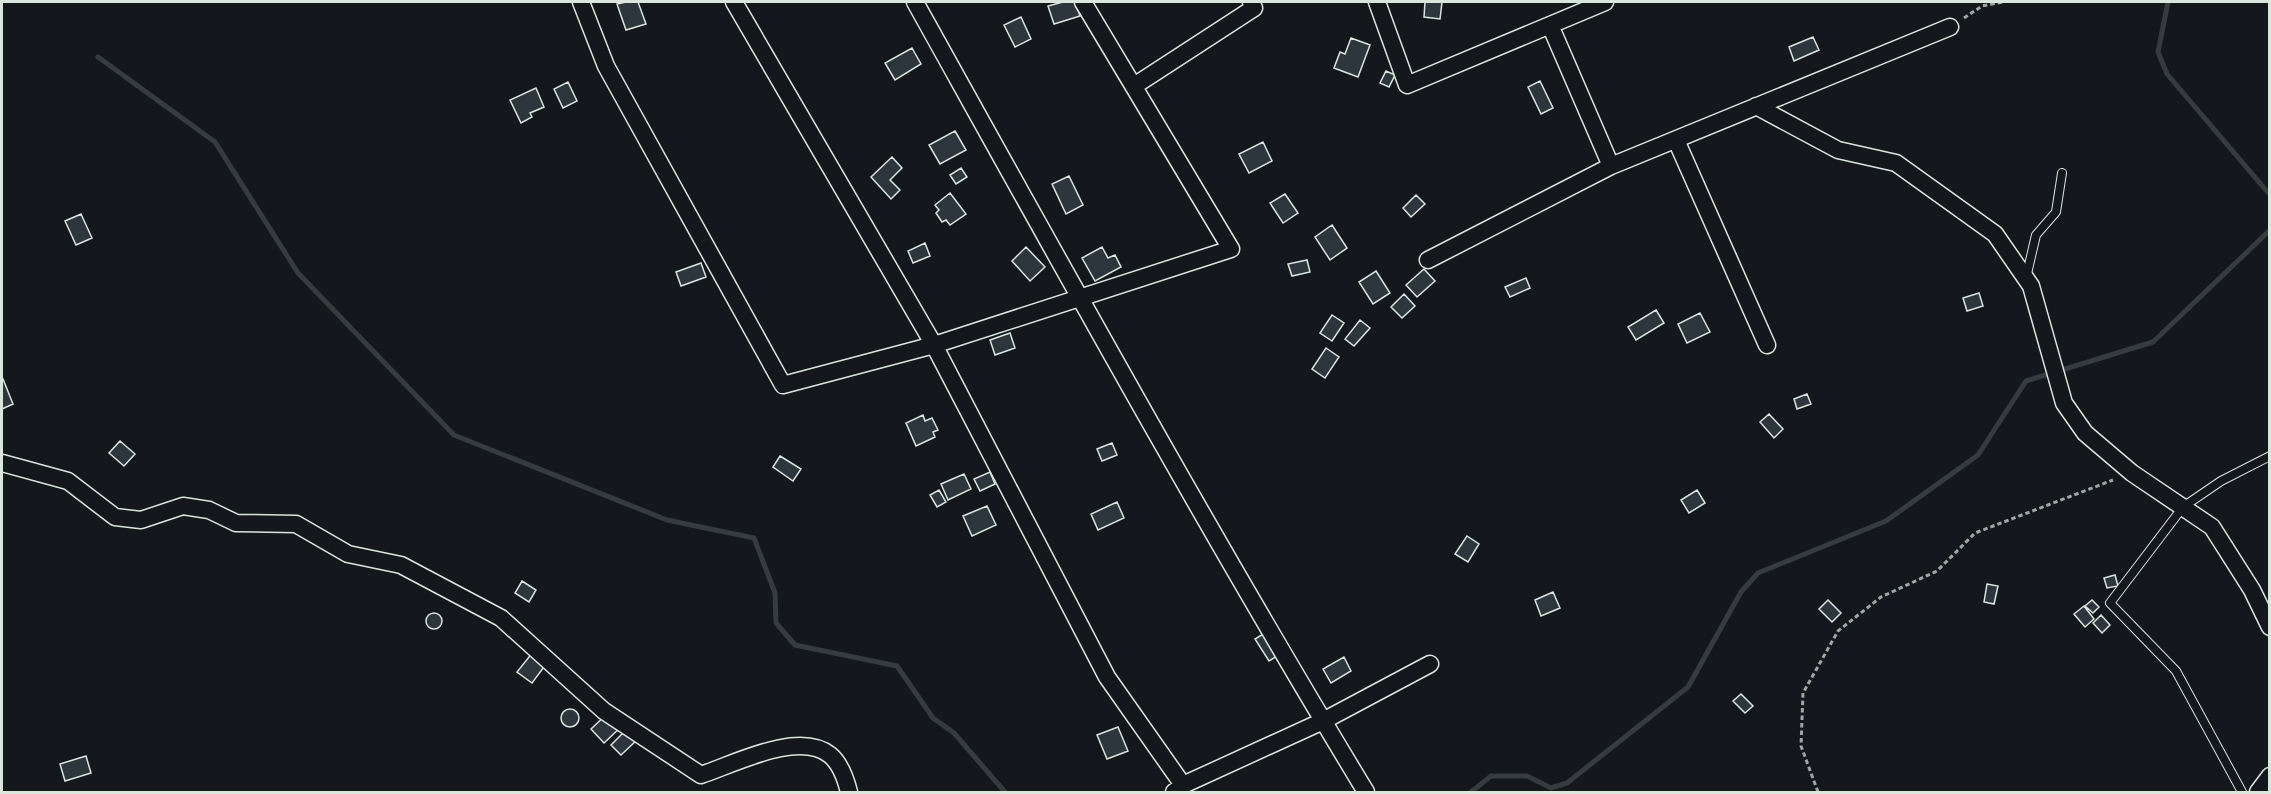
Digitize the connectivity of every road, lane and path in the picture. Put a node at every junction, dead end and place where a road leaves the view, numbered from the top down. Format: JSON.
{"nodes":[{"id":1,"x":581,"y":2,"type":"edge"},
{"id":2,"x":735,"y":2,"type":"edge"},
{"id":3,"x":915,"y":2,"type":"edge"},
{"id":4,"x":1083,"y":2,"type":"edge"},
{"id":5,"x":1251,"y":2,"type":"edge"},
{"id":6,"x":1377,"y":2,"type":"edge"},
{"id":7,"x":1605,"y":2,"type":"edge"},
{"id":8,"x":2003,"y":2,"type":"edge"},
{"id":9,"x":1550,"y":25,"type":"junction"},
{"id":10,"x":1950,"y":27,"type":"joint"},
{"id":11,"x":1134,"y":86,"type":"junction"},
{"id":12,"x":1756,"y":106,"type":"junction"},
{"id":13,"x":1676,"y":140,"type":"junction"},
{"id":14,"x":1611,"y":166,"type":"junction"},
{"id":15,"x":2062,"y":173,"type":"dead end"},
{"id":16,"x":1428,"y":260,"type":"dead end"},
{"id":17,"x":2026,"y":279,"type":"junction"},
{"id":18,"x":1080,"y":299,"type":"junction"},
{"id":19,"x":934,"y":345,"type":"junction"},
{"id":20,"x":1767,"y":345,"type":"dead end"},
{"id":21,"x":2270,"y":456,"type":"edge"},
{"id":22,"x":2,"y":463,"type":"edge"},
{"id":23,"x":2132,"y":473,"type":"junction"},
{"id":24,"x":2183,"y":507,"type":"junction"},
{"id":25,"x":2270,"y":627,"type":"edge"},
{"id":26,"x":1430,"y":664,"type":"dead end"},
{"id":27,"x":1323,"y":721,"type":"junction"},
{"id":28,"x":2270,"y":776,"type":"edge"},
{"id":29,"x":1179,"y":789,"type":"edge"},
{"id":30,"x":849,"y":792,"type":"edge"},
{"id":31,"x":1366,"y":792,"type":"edge"},
{"id":32,"x":1818,"y":792,"type":"edge"},
{"id":33,"x":2242,"y":792,"type":"edge"},
{"id":34,"x":2258,"y":792,"type":"edge"}],
"edges":[{"from":1,"to":19,"type":"street"},
{"from":2,"to":19,"type":"street"},
{"from":3,"to":18,"type":"street"},
{"from":4,"to":11,"type":"street"},
{"from":5,"to":11,"type":"street"},
{"from":6,"to":9,"type":"street"},
{"from":7,"to":9,"type":"street"},
{"from":8,"to":10,"type":"path"},
{"from":9,"to":14,"type":"street"},
{"from":10,"to":12,"type":"street"},
{"from":11,"to":18,"type":"street"},
{"from":12,"to":13,"type":"street"},
{"from":12,"to":17,"type":"street"},
{"from":13,"to":14,"type":"street"},
{"from":13,"to":20,"type":"street"},
{"from":14,"to":16,"type":"street"},
{"from":15,"to":17,"type":"lane"},
{"from":17,"to":23,"type":"street"},
{"from":18,"to":19,"type":"street"},
{"from":18,"to":27,"type":"street"},
{"from":19,"to":29,"type":"street"},
{"from":21,"to":24,"type":"lane"},
{"from":22,"to":30,"type":"street"},
{"from":23,"to":24,"type":"street"},
{"from":23,"to":32,"type":"path"},
{"from":24,"to":25,"type":"street"},
{"from":24,"to":33,"type":"lane"},
{"from":26,"to":27,"type":"street"},
{"from":27,"to":29,"type":"street"},
{"from":27,"to":31,"type":"street"},
{"from":28,"to":34,"type":"street"}]}
